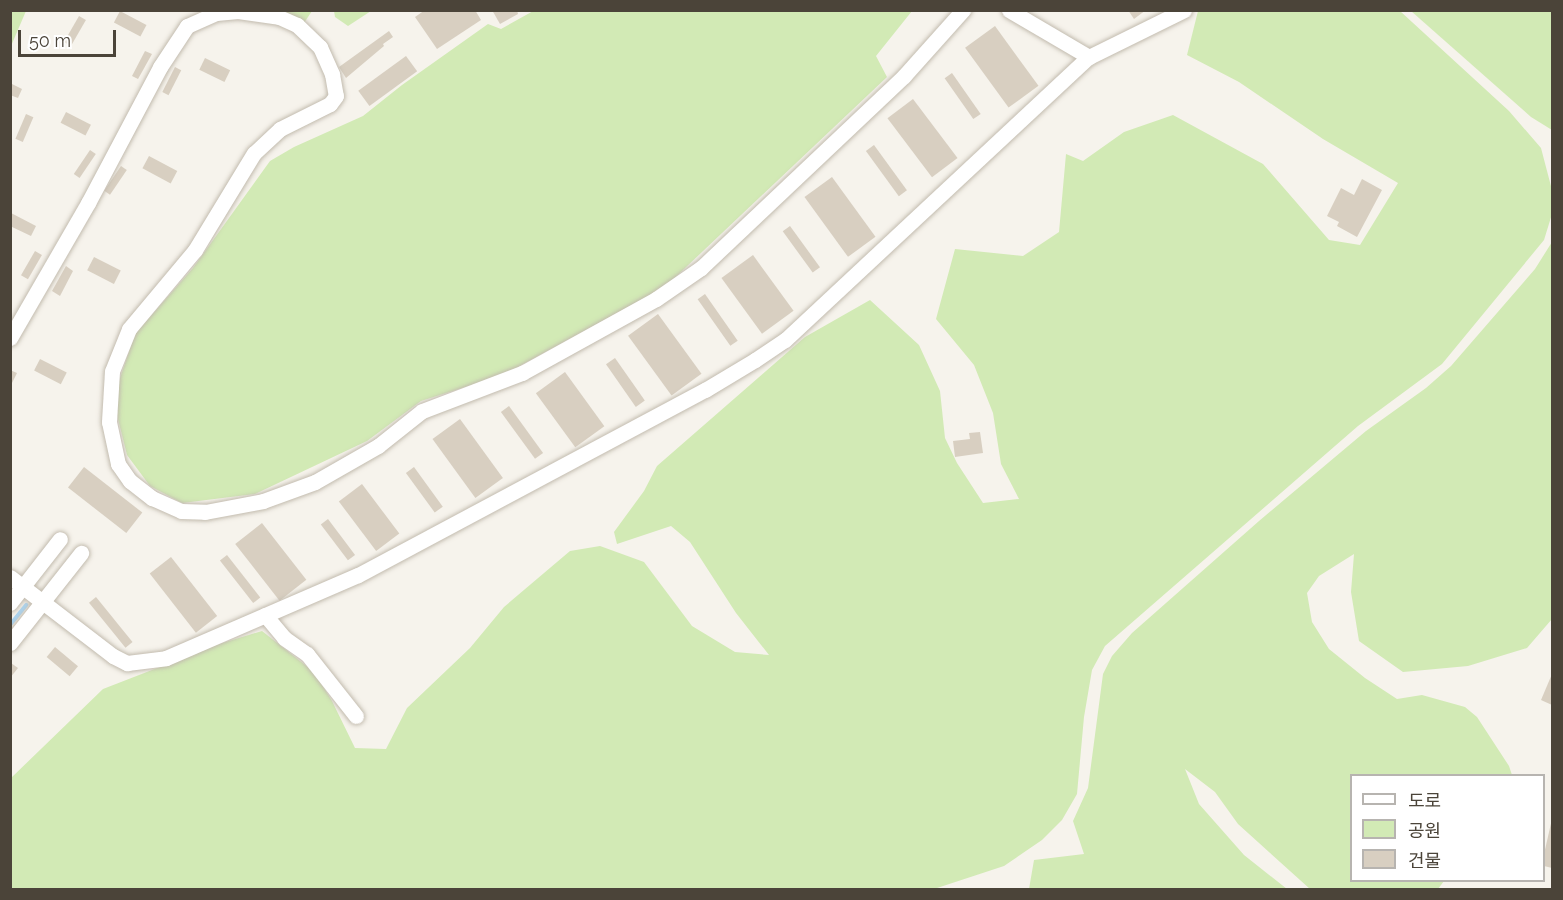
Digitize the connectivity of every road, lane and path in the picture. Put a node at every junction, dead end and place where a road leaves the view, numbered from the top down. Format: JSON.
{"nodes":[{"id":1,"x":963,"y":10,"type":"edge"},
{"id":2,"x":1009,"y":10,"type":"edge"},
{"id":3,"x":1184,"y":10,"type":"edge"},
{"id":4,"x":1089,"y":57,"type":"junction"},
{"id":5,"x":10,"y":338,"type":"edge"},
{"id":6,"x":60,"y":539,"type":"dead end"},
{"id":7,"x":81,"y":553,"type":"dead end"},
{"id":8,"x":10,"y":577,"type":"edge"},
{"id":9,"x":23,"y":587,"type":"junction"},
{"id":10,"x":43,"y":602,"type":"junction"},
{"id":11,"x":10,"y":603,"type":"edge"},
{"id":12,"x":265,"y":615,"type":"junction"},
{"id":13,"x":10,"y":643,"type":"edge"},
{"id":14,"x":356,"y":716,"type":"dead end"}],
"edges":[{"from":1,"to":5,"type":"street"},
{"from":2,"to":4,"type":"street"},
{"from":3,"to":4,"type":"street"},
{"from":4,"to":12,"type":"street"},
{"from":6,"to":9,"type":"street"},
{"from":7,"to":10,"type":"street"},
{"from":8,"to":9,"type":"street"},
{"from":9,"to":10,"type":"street"},
{"from":9,"to":11,"type":"street"},
{"from":10,"to":12,"type":"street"},
{"from":10,"to":13,"type":"street"},
{"from":12,"to":14,"type":"street"}]}
